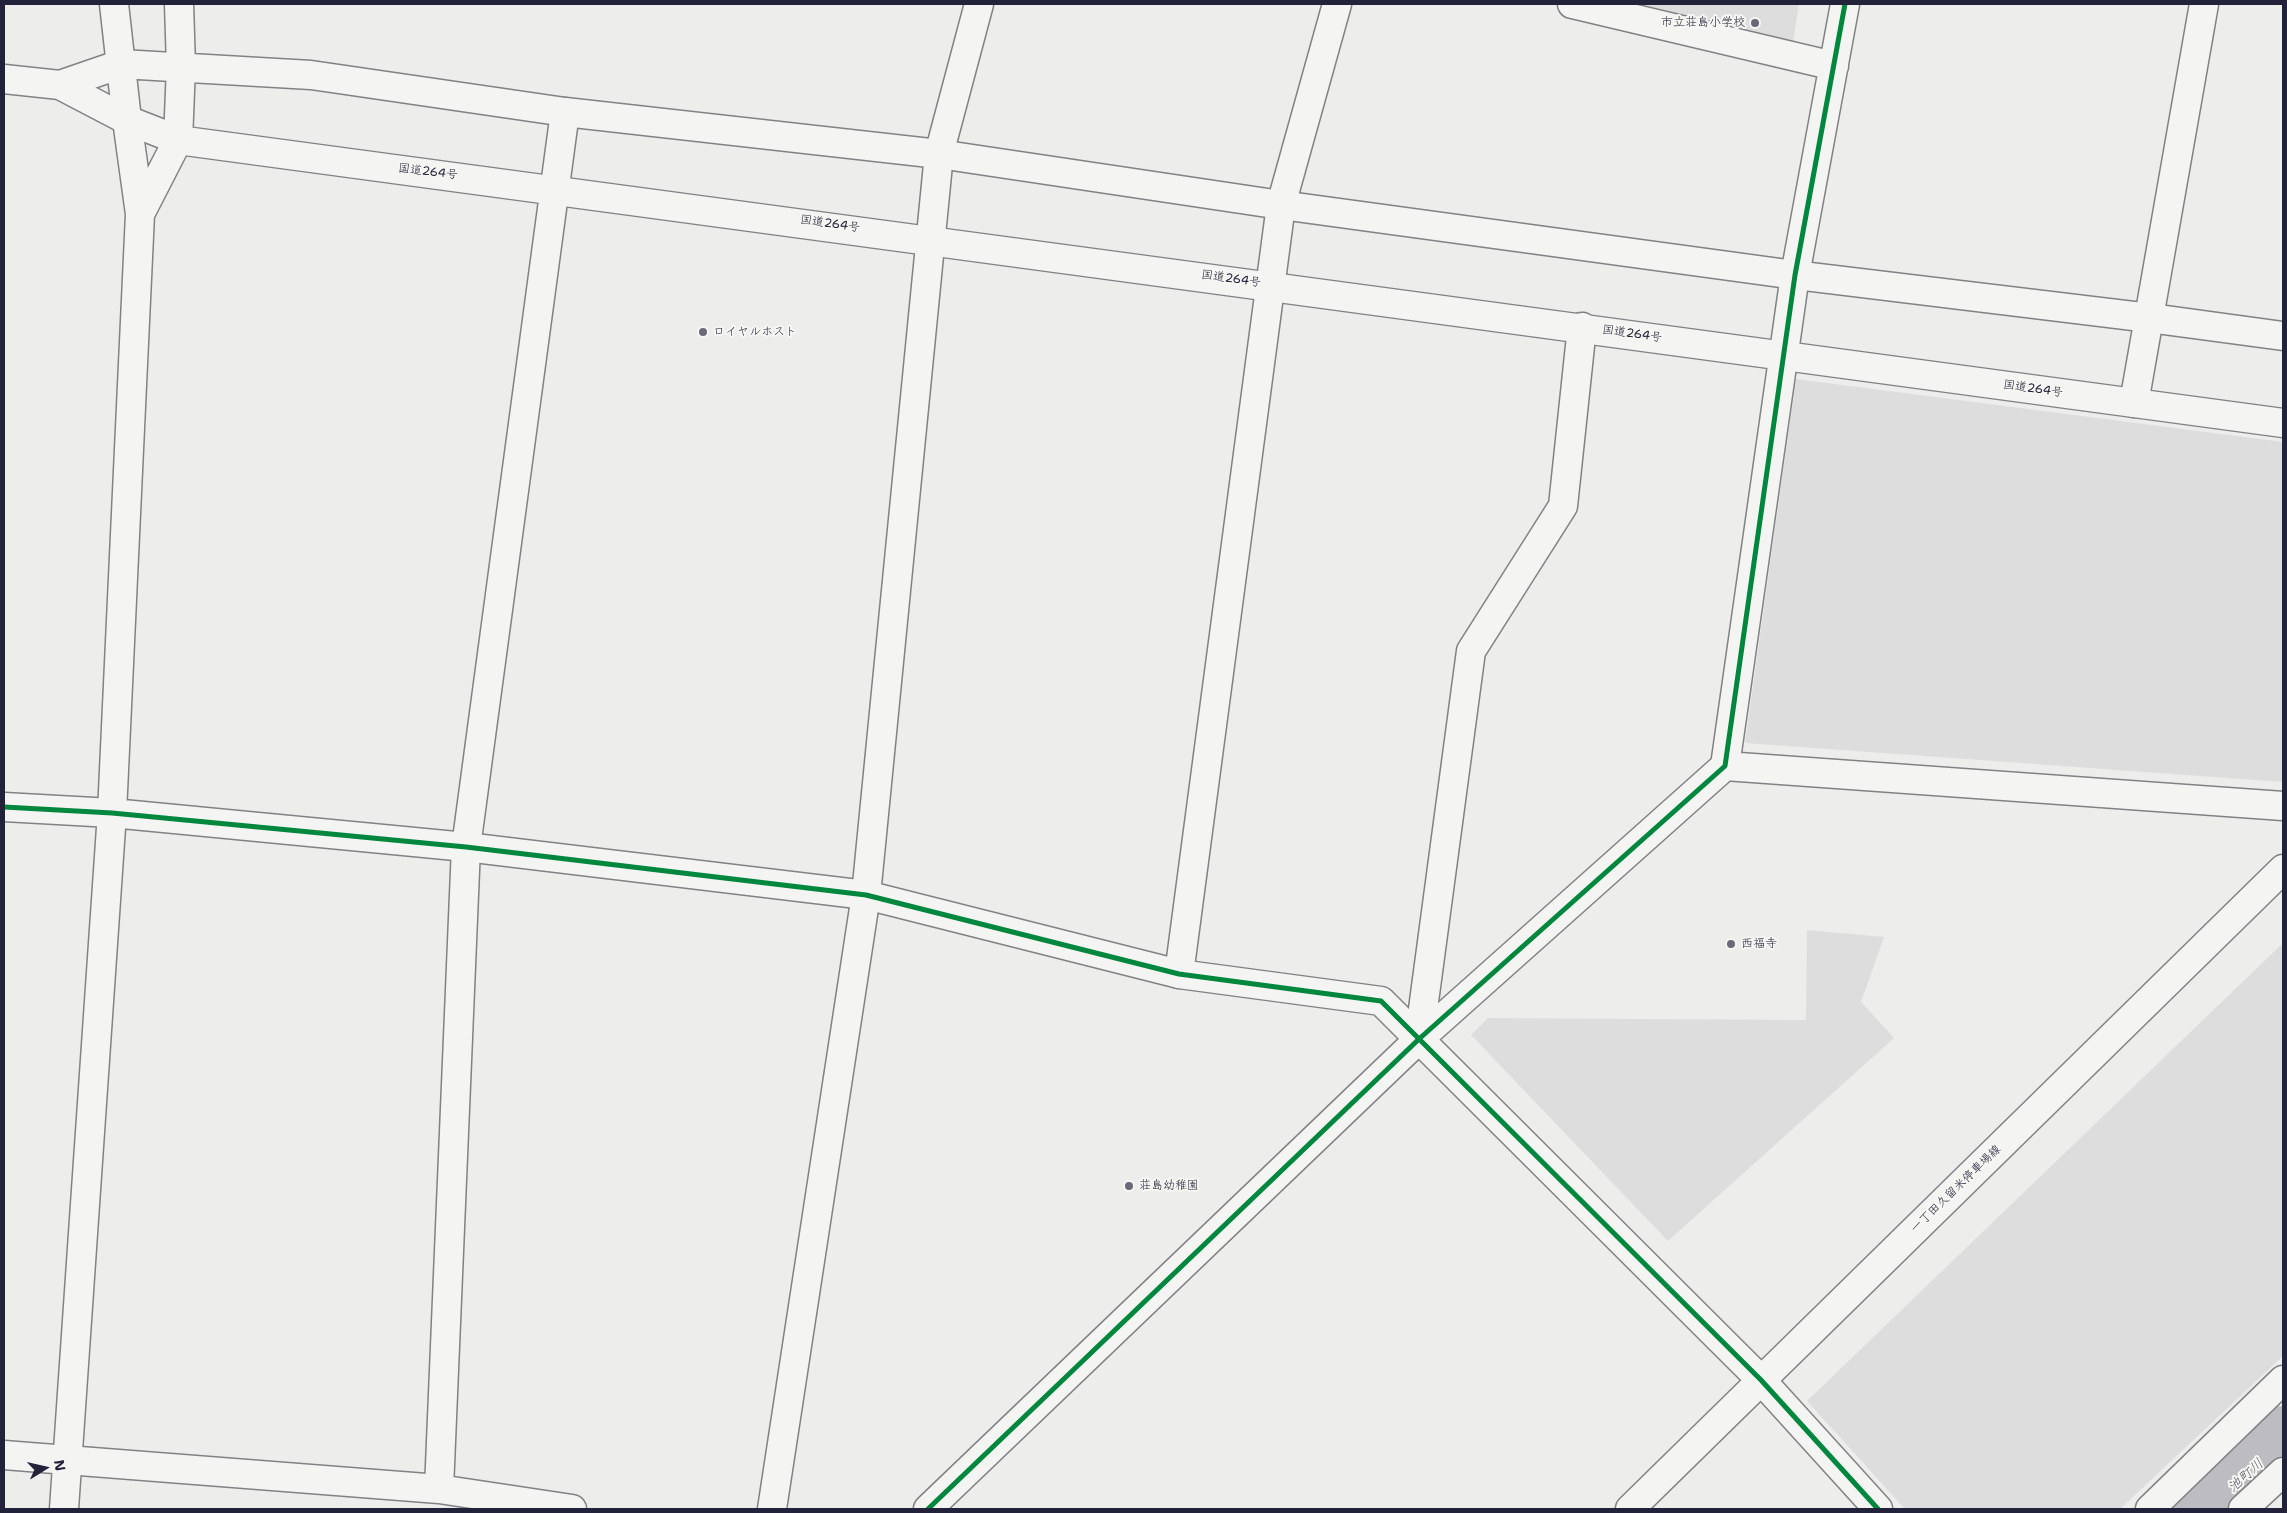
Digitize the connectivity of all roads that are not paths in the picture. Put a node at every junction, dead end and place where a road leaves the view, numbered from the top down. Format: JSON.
{"nodes":[{"id":1,"x":114,"y":4,"type":"edge"},
{"id":2,"x":179,"y":4,"type":"edge"},
{"id":3,"x":979,"y":4,"type":"edge"},
{"id":4,"x":1337,"y":4,"type":"edge"},
{"id":5,"x":1572,"y":4,"type":"edge"},
{"id":6,"x":1845,"y":4,"type":"edge"},
{"id":7,"x":2204,"y":4,"type":"edge"},
{"id":8,"x":121,"y":64,"type":"junction"},
{"id":9,"x":1834,"y":66,"type":"junction"},
{"id":10,"x":182,"y":68,"type":"junction"},
{"id":11,"x":4,"y":79,"type":"edge"},
{"id":12,"x":60,"y":85,"type":"junction"},
{"id":13,"x":564,"y":112,"type":"junction"},
{"id":14,"x":127,"y":120,"type":"junction"},
{"id":15,"x":178,"y":140,"type":"junction"},
{"id":16,"x":939,"y":154,"type":"junction"},
{"id":17,"x":554,"y":188,"type":"junction"},
{"id":18,"x":1281,"y":205,"type":"junction"},
{"id":19,"x":140,"y":214,"type":"junction"},
{"id":20,"x":931,"y":237,"type":"junction"},
{"id":21,"x":1796,"y":275,"type":"junction"},
{"id":22,"x":1270,"y":284,"type":"junction"},
{"id":23,"x":2150,"y":318,"type":"junction"},
{"id":24,"x":1582,"y":327,"type":"junction"},
{"id":25,"x":2283,"y":336,"type":"edge"},
{"id":26,"x":1785,"y":356,"type":"junction"},
{"id":27,"x":2134,"y":402,"type":"junction"},
{"id":28,"x":2283,"y":423,"type":"edge"},
{"id":29,"x":1725,"y":766,"type":"junction"},
{"id":30,"x":2283,"y":806,"type":"edge"},
{"id":31,"x":4,"y":807,"type":"edge"},
{"id":32,"x":112,"y":813,"type":"junction"},
{"id":33,"x":466,"y":847,"type":"junction"},
{"id":34,"x":2283,"y":869,"type":"edge"},
{"id":35,"x":866,"y":895,"type":"junction"},
{"id":36,"x":1179,"y":974,"type":"junction"},
{"id":37,"x":1419,"y":1039,"type":"junction"},
{"id":38,"x":1761,"y":1380,"type":"junction"},
{"id":39,"x":2283,"y":1380,"type":"edge"},
{"id":40,"x":4,"y":1456,"type":"edge"},
{"id":41,"x":67,"y":1460,"type":"junction"},
{"id":42,"x":2283,"y":1472,"type":"edge"},
{"id":43,"x":439,"y":1489,"type":"junction"},
{"id":44,"x":64,"y":1509,"type":"edge"},
{"id":45,"x":572,"y":1509,"type":"edge"},
{"id":46,"x":772,"y":1509,"type":"edge"},
{"id":47,"x":928,"y":1509,"type":"edge"},
{"id":48,"x":1630,"y":1509,"type":"edge"},
{"id":49,"x":1878,"y":1509,"type":"edge"},
{"id":50,"x":2150,"y":1509,"type":"edge"},
{"id":51,"x":2243,"y":1509,"type":"edge"}],
"edges":[{"from":1,"to":8,"type":"main road"},
{"from":2,"to":10,"type":"main road"},
{"from":3,"to":16,"type":"main road"},
{"from":4,"to":18,"type":"main road"},
{"from":5,"to":9,"type":"main road"},
{"from":6,"to":9,"type":"main road"},
{"from":7,"to":23,"type":"main road"},
{"from":8,"to":10,"type":"main road"},
{"from":8,"to":12,"type":"main road"},
{"from":8,"to":14,"type":"main road"},
{"from":9,"to":21,"type":"main road"},
{"from":10,"to":13,"type":"main road"},
{"from":10,"to":15,"type":"main road"},
{"from":11,"to":12,"type":"main road"},
{"from":12,"to":14,"type":"main road","name":"国道264号"},
{"from":13,"to":16,"type":"main road"},
{"from":13,"to":17,"type":"main road"},
{"from":14,"to":15,"type":"main road","name":"国道264号"},
{"from":14,"to":19,"type":"main road"},
{"from":15,"to":17,"type":"main road","name":"国道264号"},
{"from":15,"to":19,"type":"main road"},
{"from":16,"to":18,"type":"main road"},
{"from":16,"to":20,"type":"main road"},
{"from":17,"to":20,"type":"main road","name":"国道264号"},
{"from":17,"to":33,"type":"main road"},
{"from":18,"to":21,"type":"main road"},
{"from":18,"to":22,"type":"main road"},
{"from":19,"to":32,"type":"main road"},
{"from":20,"to":22,"type":"main road","name":"国道264号"},
{"from":20,"to":35,"type":"main road"},
{"from":21,"to":23,"type":"main road"},
{"from":21,"to":26,"type":"main road"},
{"from":22,"to":24,"type":"main road","name":"国道264号"},
{"from":22,"to":36,"type":"main road"},
{"from":23,"to":25,"type":"main road"},
{"from":23,"to":27,"type":"main road"},
{"from":24,"to":26,"type":"main road","name":"国道264号"},
{"from":24,"to":37,"type":"main road"},
{"from":26,"to":27,"type":"main road","name":"国道264号"},
{"from":26,"to":29,"type":"main road"},
{"from":27,"to":28,"type":"main road","name":"国道264号"},
{"from":29,"to":30,"type":"main road"},
{"from":29,"to":37,"type":"main road"},
{"from":31,"to":32,"type":"main road"},
{"from":32,"to":33,"type":"main road"},
{"from":32,"to":41,"type":"main road"},
{"from":33,"to":35,"type":"main road"},
{"from":33,"to":43,"type":"main road"},
{"from":34,"to":38,"type":"main road","name":"一丁田久留米停車場線"},
{"from":35,"to":36,"type":"main road"},
{"from":35,"to":46,"type":"main road"},
{"from":36,"to":37,"type":"main road"},
{"from":37,"to":38,"type":"main road"},
{"from":37,"to":47,"type":"main road"},
{"from":38,"to":48,"type":"main road","name":"一丁田久留米停車場線"},
{"from":38,"to":49,"type":"main road"},
{"from":39,"to":50,"type":"main road"},
{"from":40,"to":41,"type":"main road"},
{"from":41,"to":43,"type":"main road"},
{"from":41,"to":44,"type":"main road"},
{"from":42,"to":51,"type":"main road"},
{"from":43,"to":45,"type":"main road"}]}
